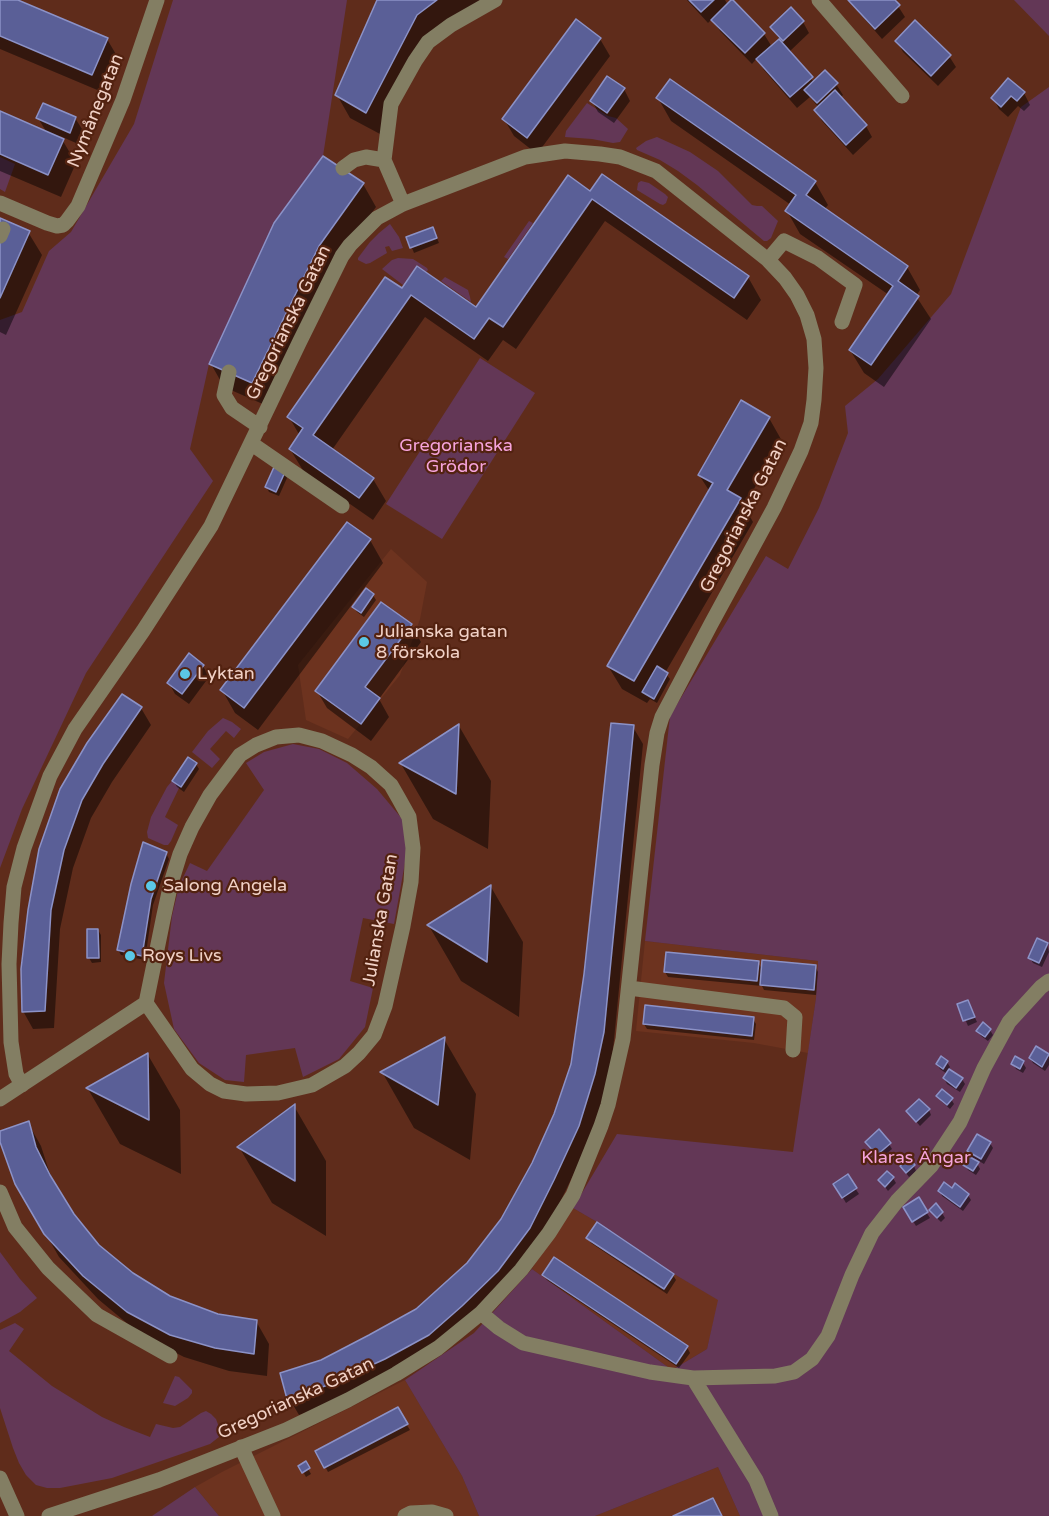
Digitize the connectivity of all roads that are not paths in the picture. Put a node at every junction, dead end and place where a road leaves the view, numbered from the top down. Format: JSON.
{"nodes":[{"id":1,"x":158,"y":0,"type":"edge"},
{"id":2,"x":495,"y":0,"type":"edge"},
{"id":3,"x":819,"y":0,"type":"edge"},
{"id":4,"x":902,"y":96,"type":"dead end"},
{"id":5,"x":384,"y":160,"type":"junction"},
{"id":6,"x":343,"y":168,"type":"dead end"},
{"id":7,"x":403,"y":204,"type":"junction"},
{"id":8,"x":5,"y":220,"type":"edge"},
{"id":9,"x":768,"y":260,"type":"junction"},
{"id":10,"x":842,"y":322,"type":"dead end"},
{"id":11,"x":229,"y":372,"type":"dead end"},
{"id":12,"x":260,"y":427,"type":"junction"},
{"id":13,"x":252,"y":444,"type":"junction"},
{"id":14,"x":342,"y":506,"type":"dead end"},
{"id":15,"x":1049,"y":981,"type":"edge"},
{"id":16,"x":629,"y":988,"type":"junction"},
{"id":17,"x":146,"y":1004,"type":"junction"},
{"id":18,"x":793,"y":1050,"type":"dead end"},
{"id":19,"x":22,"y":1085,"type":"junction"},
{"id":20,"x":0,"y":1099,"type":"edge"},
{"id":21,"x":0,"y":1192,"type":"edge"},
{"id":22,"x":481,"y":1313,"type":"junction"},
{"id":23,"x":170,"y":1356,"type":"dead end"},
{"id":24,"x":693,"y":1378,"type":"junction"},
{"id":25,"x":241,"y":1447,"type":"junction"},
{"id":26,"x":0,"y":1478,"type":"edge"},
{"id":27,"x":18,"y":1516,"type":"edge"},
{"id":28,"x":49,"y":1516,"type":"edge"},
{"id":29,"x":273,"y":1516,"type":"edge"},
{"id":30,"x":405,"y":1516,"type":"edge"},
{"id":31,"x":447,"y":1516,"type":"edge"},
{"id":32,"x":771,"y":1516,"type":"edge"}],
"edges":[{"from":1,"to":8,"type":"street","name":"Nymånegatan"},
{"from":2,"to":5,"type":"street"},
{"from":3,"to":4,"type":"street"},
{"from":5,"to":6,"type":"street"},
{"from":5,"to":7,"type":"street"},
{"from":7,"to":9,"type":"street","name":"Gregorianska Gatan"},
{"from":7,"to":12,"type":"street","name":"Gregorianska Gatan"},
{"from":9,"to":10,"type":"street"},
{"from":9,"to":16,"type":"street","name":"Gregorianska Gatan"},
{"from":11,"to":12,"type":"street"},
{"from":12,"to":13,"type":"street","name":"Gregorianska Gatan"},
{"from":13,"to":14,"type":"street"},
{"from":13,"to":19,"type":"street","name":"Gregorianska Gatan"},
{"from":15,"to":24,"type":"street"},
{"from":16,"to":18,"type":"street"},
{"from":16,"to":22,"type":"street","name":"Gregorianska Gatan"},
{"from":17,"to":17,"type":"street","name":"Julianska Gatan"},
{"from":17,"to":19,"type":"street"},
{"from":19,"to":20,"type":"street"},
{"from":21,"to":23,"type":"street"},
{"from":22,"to":24,"type":"street"},
{"from":22,"to":25,"type":"street","name":"Gregorianska Gatan"},
{"from":24,"to":32,"type":"street"},
{"from":25,"to":28,"type":"street","name":"Gregorianska Gatan"},
{"from":25,"to":29,"type":"street"},
{"from":26,"to":27,"type":"street"},
{"from":30,"to":31,"type":"street"}]}
